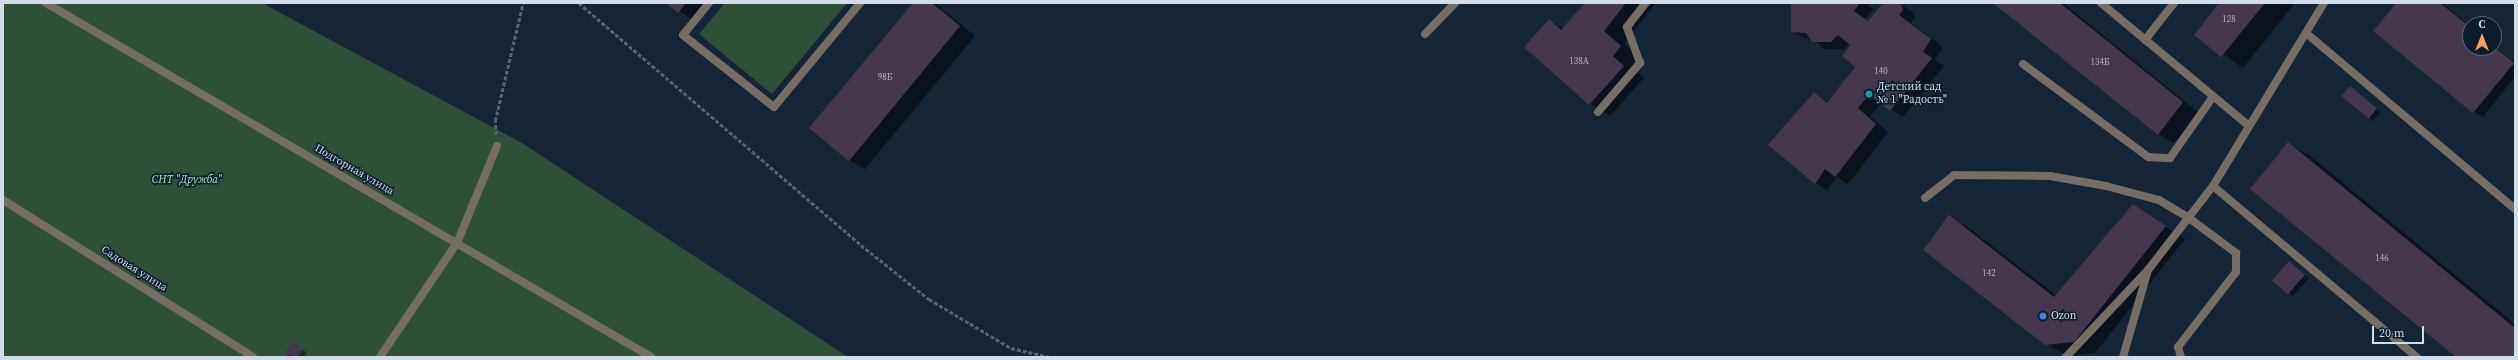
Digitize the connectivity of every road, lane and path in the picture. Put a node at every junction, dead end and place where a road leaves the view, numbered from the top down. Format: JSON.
{"nodes":[{"id":1,"x":46,"y":3,"type":"edge"},
{"id":2,"x":523,"y":3,"type":"edge"},
{"id":3,"x":579,"y":3,"type":"edge"},
{"id":4,"x":709,"y":3,"type":"edge"},
{"id":5,"x":860,"y":3,"type":"edge"},
{"id":6,"x":1455,"y":3,"type":"edge"},
{"id":7,"x":1646,"y":3,"type":"edge"},
{"id":8,"x":2101,"y":3,"type":"edge"},
{"id":9,"x":2174,"y":3,"type":"edge"},
{"id":10,"x":2324,"y":3,"type":"edge"},
{"id":11,"x":2306,"y":33,"type":"junction"},
{"id":12,"x":1425,"y":34,"type":"dead end"},
{"id":13,"x":2145,"y":40,"type":"junction"},
{"id":14,"x":2023,"y":64,"type":"dead end"},
{"id":15,"x":2212,"y":98,"type":"junction"},
{"id":16,"x":1598,"y":112,"type":"dead end"},
{"id":17,"x":2249,"y":126,"type":"junction"},
{"id":18,"x":497,"y":146,"type":"joint"},
{"id":19,"x":2213,"y":186,"type":"junction"},
{"id":20,"x":1925,"y":198,"type":"dead end"},
{"id":21,"x":3,"y":200,"type":"edge"},
{"id":22,"x":2515,"y":209,"type":"edge"},
{"id":23,"x":2189,"y":218,"type":"junction"},
{"id":24,"x":457,"y":243,"type":"junction"},
{"id":25,"x":2148,"y":270,"type":"junction"},
{"id":26,"x":253,"y":357,"type":"edge"},
{"id":27,"x":380,"y":357,"type":"edge"},
{"id":28,"x":651,"y":357,"type":"edge"},
{"id":29,"x":1050,"y":357,"type":"edge"},
{"id":30,"x":2066,"y":357,"type":"edge"},
{"id":31,"x":2123,"y":357,"type":"edge"},
{"id":32,"x":2181,"y":357,"type":"edge"},
{"id":33,"x":2417,"y":357,"type":"edge"}],
"edges":[{"from":1,"to":24,"type":"street","name":"Подгорная улица"},
{"from":2,"to":18,"type":"path"},
{"from":3,"to":29,"type":"path"},
{"from":4,"to":5,"type":"street"},
{"from":6,"to":12,"type":"street"},
{"from":7,"to":16,"type":"street"},
{"from":8,"to":13,"type":"street"},
{"from":9,"to":13,"type":"street"},
{"from":10,"to":11,"type":"street"},
{"from":11,"to":17,"type":"street"},
{"from":11,"to":22,"type":"street"},
{"from":13,"to":15,"type":"street"},
{"from":14,"to":15,"type":"street"},
{"from":15,"to":17,"type":"street"},
{"from":17,"to":19,"type":"street"},
{"from":18,"to":24,"type":"street"},
{"from":19,"to":23,"type":"street"},
{"from":19,"to":33,"type":"street"},
{"from":20,"to":23,"type":"street"},
{"from":21,"to":26,"type":"street","name":"Садовая улица"},
{"from":23,"to":25,"type":"street"},
{"from":23,"to":32,"type":"street"},
{"from":24,"to":27,"type":"street"},
{"from":24,"to":28,"type":"street","name":"Подгорная улица"},
{"from":25,"to":30,"type":"street"},
{"from":25,"to":31,"type":"street"}]}
